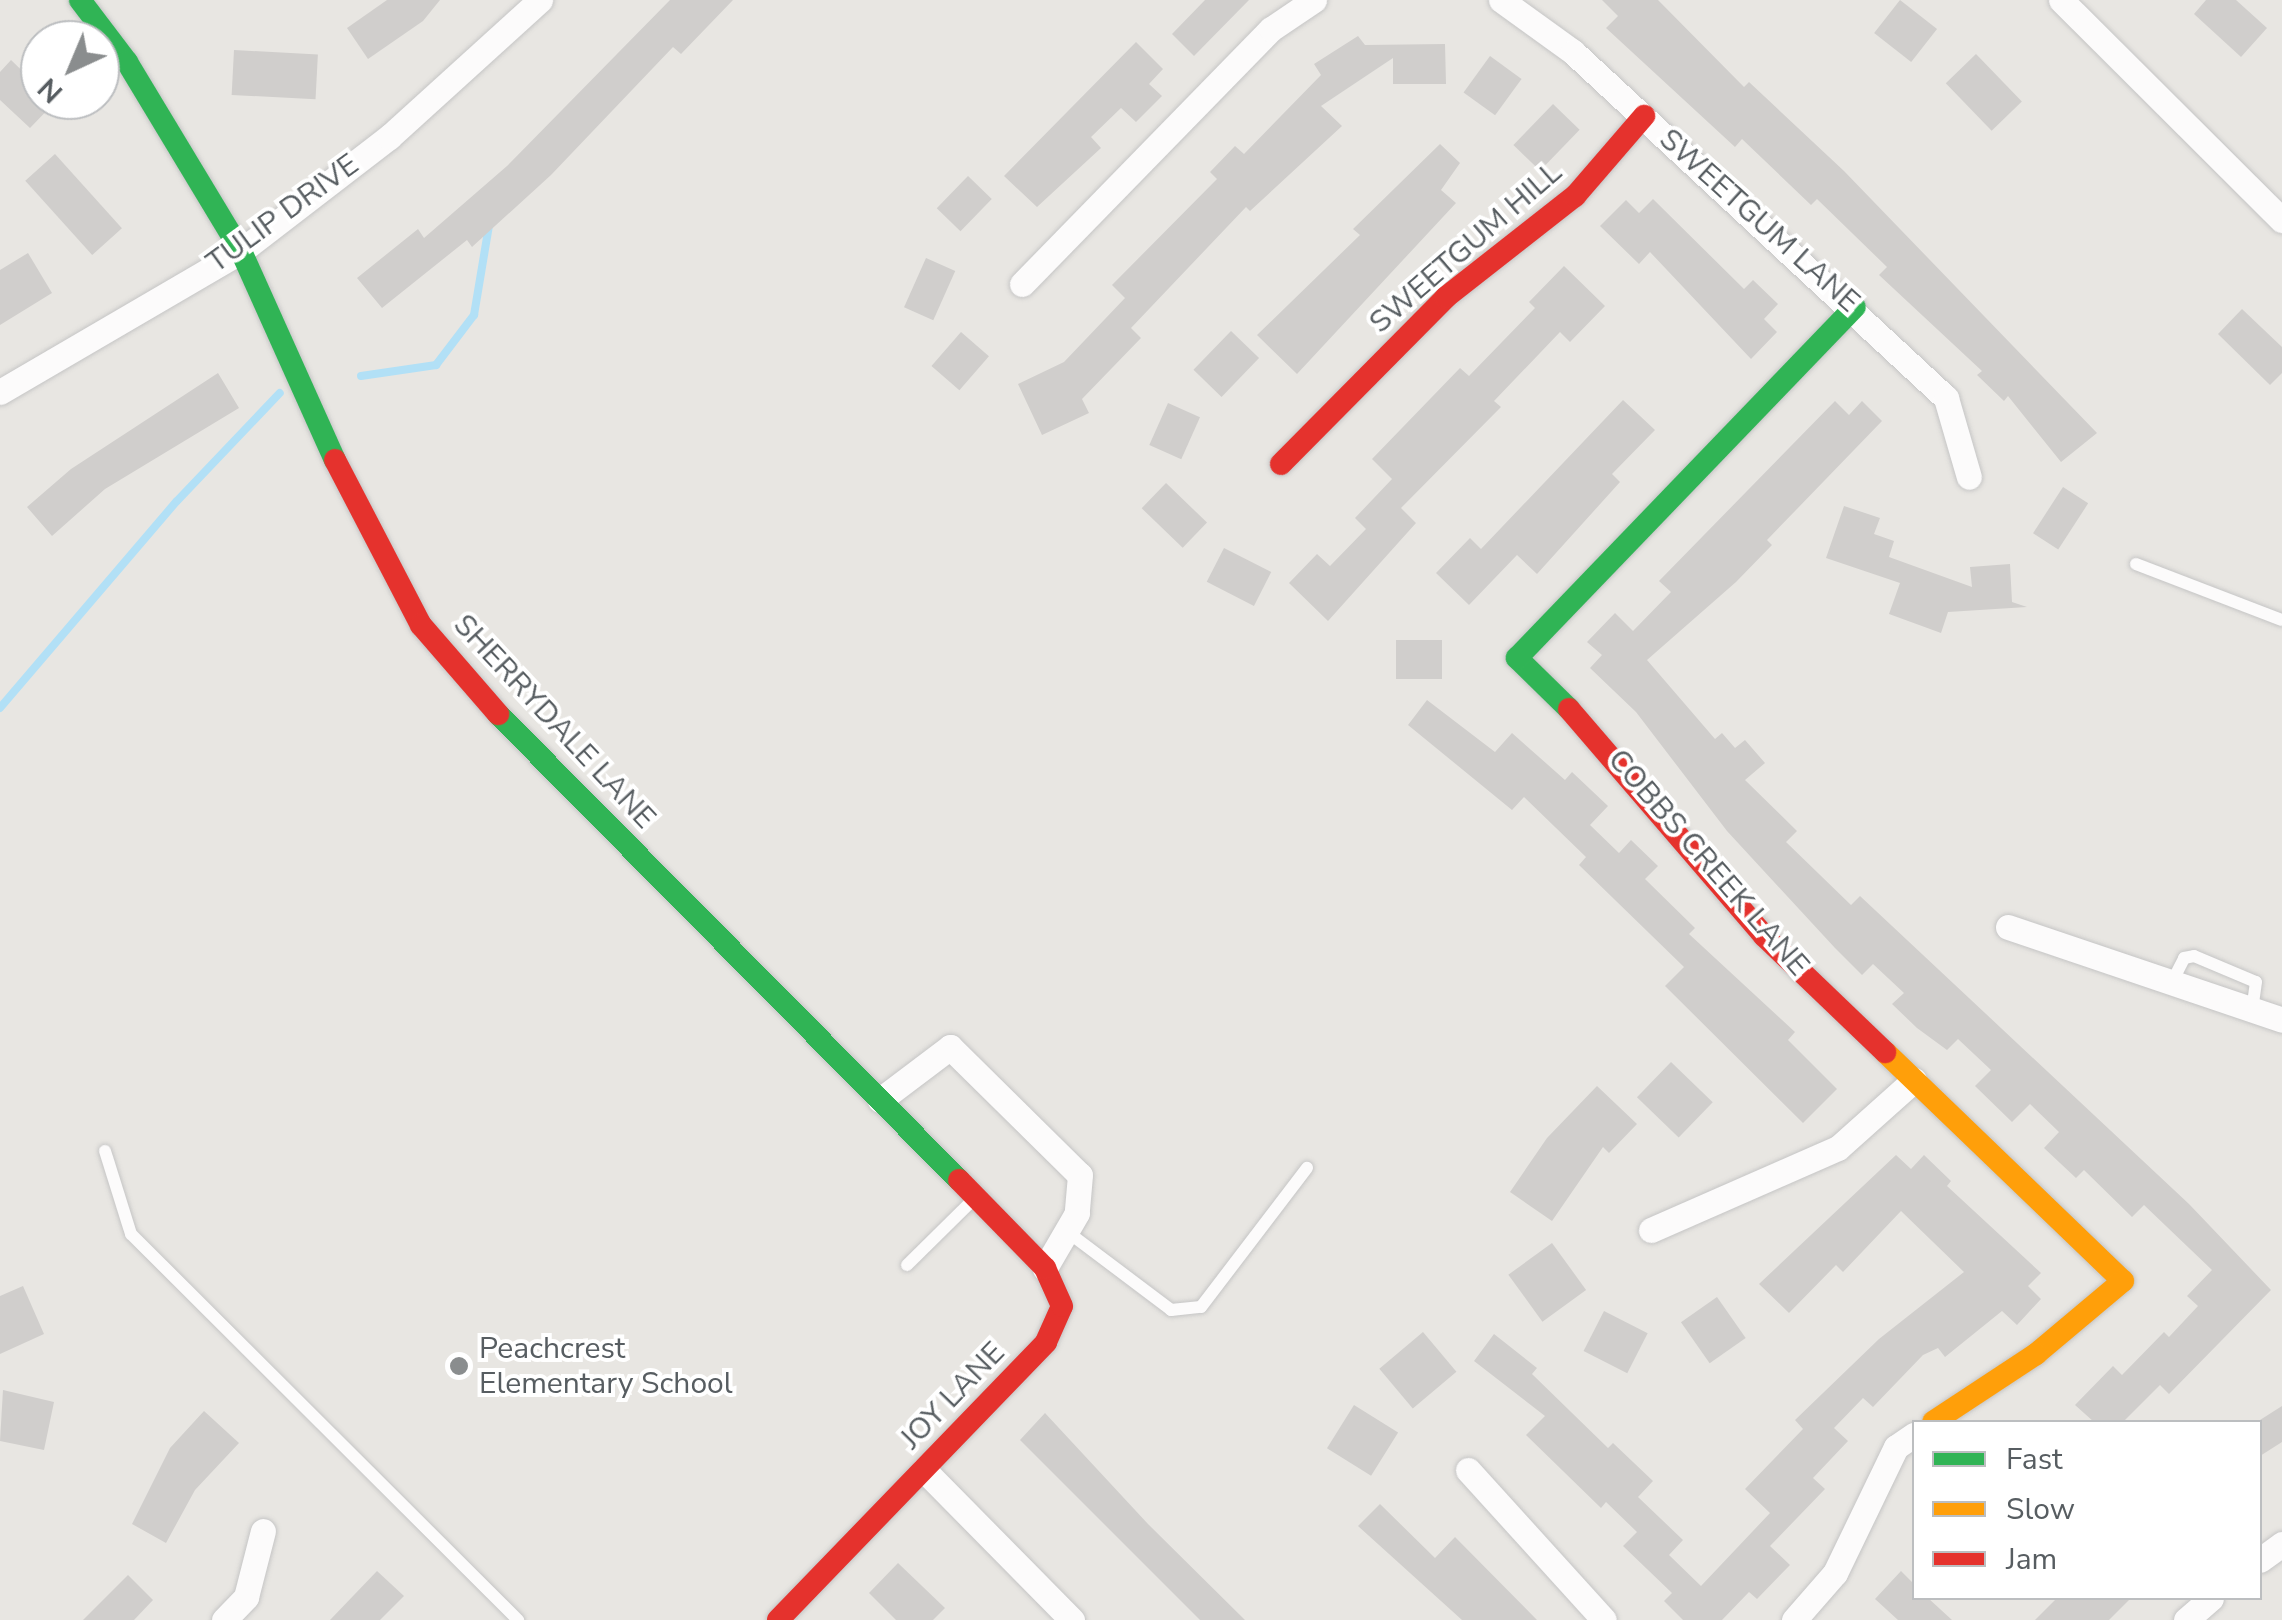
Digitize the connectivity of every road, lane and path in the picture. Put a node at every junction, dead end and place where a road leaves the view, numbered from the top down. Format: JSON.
{"nodes":[{"id":1,"x":80,"y":0,"type":"edge"},
{"id":2,"x":540,"y":0,"type":"edge"},
{"id":3,"x":1314,"y":0,"type":"edge"},
{"id":4,"x":1501,"y":0,"type":"edge"},
{"id":5,"x":2061,"y":0,"type":"edge"},
{"id":6,"x":1644,"y":116,"type":"junction"},
{"id":7,"x":2282,"y":220,"type":"edge"},
{"id":8,"x":241,"y":251,"type":"junction"},
{"id":9,"x":1022,"y":284,"type":"dead end"},
{"id":10,"x":1855,"y":307,"type":"junction"},
{"id":11,"x":0,"y":392,"type":"edge"},
{"id":12,"x":1281,"y":464,"type":"dead end"},
{"id":13,"x":1969,"y":477,"type":"dead end"},
{"id":14,"x":2136,"y":564,"type":"dead end"},
{"id":15,"x":2282,"y":620,"type":"edge"},
{"id":16,"x":2008,"y":927,"type":"dead end"},
{"id":17,"x":2282,"y":1020,"type":"edge"},
{"id":18,"x":1914,"y":1080,"type":"junction"},
{"id":19,"x":880,"y":1100,"type":"junction"},
{"id":20,"x":105,"y":1151,"type":"dead end"},
{"id":21,"x":1307,"y":1168,"type":"dead end"},
{"id":22,"x":976,"y":1197,"type":"junction"},
{"id":23,"x":1651,"y":1230,"type":"dead end"},
{"id":24,"x":1069,"y":1232,"type":"junction"},
{"id":25,"x":907,"y":1265,"type":"dead end"},
{"id":26,"x":1045,"y":1268,"type":"junction"},
{"id":27,"x":1936,"y":1420,"type":"edge"},
{"id":28,"x":1912,"y":1436,"type":"edge"},
{"id":29,"x":924,"y":1470,"type":"junction"},
{"id":30,"x":1468,"y":1470,"type":"dead end"},
{"id":31,"x":263,"y":1531,"type":"dead end"},
{"id":32,"x":2209,"y":1600,"type":"edge"},
{"id":33,"x":224,"y":1620,"type":"edge"},
{"id":34,"x":518,"y":1620,"type":"edge"},
{"id":35,"x":778,"y":1620,"type":"edge"},
{"id":36,"x":1072,"y":1620,"type":"edge"},
{"id":37,"x":1604,"y":1620,"type":"edge"},
{"id":38,"x":1794,"y":1620,"type":"edge"},
{"id":39,"x":2186,"y":1620,"type":"edge"}],
"edges":[{"from":1,"to":8,"type":"street","name":"SHERRYDALE LANE"},
{"from":2,"to":8,"type":"street","name":"TULIP DRIVE"},
{"from":3,"to":9,"type":"street"},
{"from":4,"to":6,"type":"street","name":"SWEETGUM LANE"},
{"from":5,"to":7,"type":"street"},
{"from":6,"to":10,"type":"street","name":"SWEETGUM LANE"},
{"from":6,"to":12,"type":"street","name":"SWEETGUM HILL"},
{"from":8,"to":11,"type":"street","name":"TULIP DRIVE"},
{"from":8,"to":19,"type":"street","name":"SHERRYDALE LANE"},
{"from":10,"to":13,"type":"street","name":"SWEETGUM LANE"},
{"from":10,"to":18,"type":"street","name":"COBBS CREEK LANE"},
{"from":14,"to":15,"type":"lane"},
{"from":16,"to":17,"type":"street"},
{"from":18,"to":23,"type":"street"},
{"from":18,"to":27,"type":"street","name":"COBBS CREEK LANE"},
{"from":19,"to":22,"type":"street","name":"SHERRYDALE LANE"},
{"from":19,"to":24,"type":"street"},
{"from":20,"to":34,"type":"lane"},
{"from":21,"to":24,"type":"lane"},
{"from":22,"to":25,"type":"lane"},
{"from":22,"to":26,"type":"street","name":"JOY LANE"},
{"from":24,"to":26,"type":"street"},
{"from":26,"to":29,"type":"street","name":"JOY LANE"},
{"from":28,"to":38,"type":"street"},
{"from":29,"to":35,"type":"street","name":"JOY LANE"},
{"from":29,"to":36,"type":"street"},
{"from":30,"to":37,"type":"street"},
{"from":31,"to":33,"type":"street"},
{"from":32,"to":39,"type":"street"}]}
